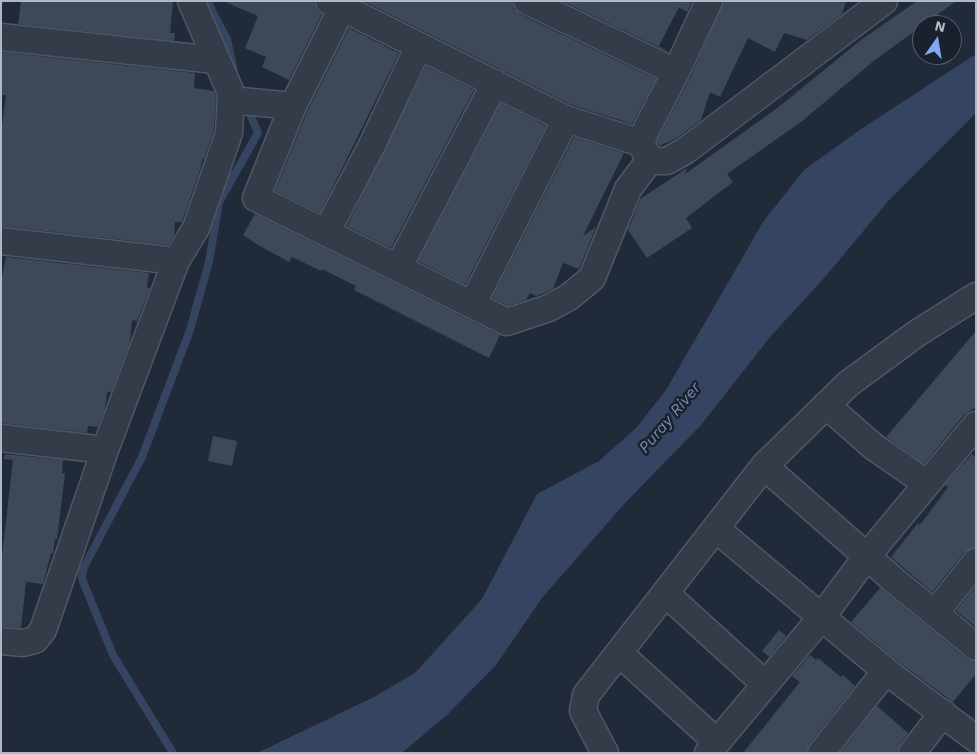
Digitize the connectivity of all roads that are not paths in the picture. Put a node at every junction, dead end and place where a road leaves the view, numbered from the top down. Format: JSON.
{"nodes":[{"id":1,"x":191,"y":1,"type":"edge"},
{"id":2,"x":527,"y":1,"type":"edge"},
{"id":3,"x":709,"y":1,"type":"edge"},
{"id":4,"x":884,"y":1,"type":"edge"},
{"id":5,"x":336,"y":5,"type":"edge"},
{"id":6,"x":1,"y":37,"type":"edge"},
{"id":7,"x":419,"y":46,"type":"junction"},
{"id":8,"x":216,"y":60,"type":"junction"},
{"id":9,"x":676,"y":72,"type":"junction"},
{"id":10,"x":495,"y":83,"type":"junction"},
{"id":11,"x":236,"y":101,"type":"junction"},
{"id":12,"x":294,"y":106,"type":"junction"},
{"id":13,"x":566,"y":119,"type":"junction"},
{"id":14,"x":644,"y":150,"type":"junction"},
{"id":15,"x":326,"y":233,"type":"junction"},
{"id":16,"x":1,"y":241,"type":"edge"},
{"id":17,"x":176,"y":261,"type":"junction"},
{"id":18,"x":398,"y":268,"type":"junction"},
{"id":19,"x":976,"y":296,"type":"edge"},
{"id":20,"x":472,"y":305,"type":"junction"},
{"id":21,"x":826,"y":405,"type":"junction"},
{"id":22,"x":976,"y":425,"type":"edge"},
{"id":23,"x":1,"y":438,"type":"edge"},
{"id":24,"x":105,"y":450,"type":"junction"},
{"id":25,"x":764,"y":466,"type":"junction"},
{"id":26,"x":926,"y":483,"type":"junction"},
{"id":27,"x":716,"y":530,"type":"junction"},
{"id":28,"x":867,"y":556,"type":"junction"},
{"id":29,"x":976,"y":562,"type":"edge"},
{"id":30,"x":665,"y":593,"type":"junction"},
{"id":31,"x":936,"y":613,"type":"junction"},
{"id":32,"x":821,"y":618,"type":"junction"},
{"id":33,"x":1,"y":641,"type":"edge"},
{"id":34,"x":976,"y":647,"type":"edge"},
{"id":35,"x":618,"y":653,"type":"junction"},
{"id":36,"x":886,"y":671,"type":"junction"},
{"id":37,"x":765,"y":684,"type":"junction"},
{"id":38,"x":943,"y":713,"type":"junction"},
{"id":39,"x":976,"y":739,"type":"edge"},
{"id":40,"x":713,"y":747,"type":"edge"},
{"id":41,"x":605,"y":753,"type":"edge"},
{"id":42,"x":822,"y":753,"type":"edge"},
{"id":43,"x":912,"y":753,"type":"edge"}],
"edges":[{"from":1,"to":8,"type":"street"},
{"from":2,"to":9,"type":"street"},
{"from":3,"to":9,"type":"street"},
{"from":4,"to":14,"type":"street"},
{"from":5,"to":7,"type":"street"},
{"from":5,"to":12,"type":"street"},
{"from":6,"to":8,"type":"street"},
{"from":7,"to":10,"type":"street"},
{"from":7,"to":15,"type":"street"},
{"from":8,"to":11,"type":"street"},
{"from":9,"to":14,"type":"street"},
{"from":10,"to":13,"type":"street"},
{"from":10,"to":18,"type":"street"},
{"from":11,"to":12,"type":"street"},
{"from":11,"to":17,"type":"street"},
{"from":12,"to":15,"type":"street"},
{"from":13,"to":14,"type":"street"},
{"from":13,"to":20,"type":"street"},
{"from":14,"to":20,"type":"street"},
{"from":15,"to":18,"type":"street"},
{"from":16,"to":17,"type":"street"},
{"from":17,"to":24,"type":"street"},
{"from":18,"to":20,"type":"street"},
{"from":19,"to":21,"type":"street"},
{"from":21,"to":25,"type":"street"},
{"from":21,"to":26,"type":"street"},
{"from":22,"to":26,"type":"street"},
{"from":23,"to":24,"type":"street"},
{"from":24,"to":33,"type":"street"},
{"from":25,"to":27,"type":"street"},
{"from":25,"to":28,"type":"street"},
{"from":26,"to":28,"type":"street"},
{"from":27,"to":30,"type":"street"},
{"from":27,"to":32,"type":"street"},
{"from":28,"to":31,"type":"street"},
{"from":28,"to":32,"type":"street"},
{"from":29,"to":31,"type":"street"},
{"from":30,"to":35,"type":"street"},
{"from":30,"to":37,"type":"street"},
{"from":31,"to":34,"type":"street"},
{"from":32,"to":36,"type":"street"},
{"from":32,"to":37,"type":"street"},
{"from":35,"to":40,"type":"street"},
{"from":35,"to":41,"type":"street"},
{"from":36,"to":38,"type":"street"},
{"from":36,"to":42,"type":"street"},
{"from":37,"to":40,"type":"street"},
{"from":38,"to":39,"type":"street"},
{"from":38,"to":43,"type":"street"}]}
